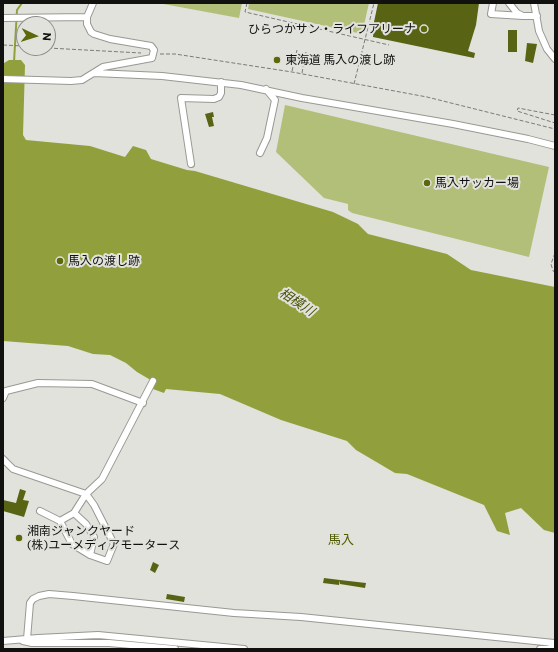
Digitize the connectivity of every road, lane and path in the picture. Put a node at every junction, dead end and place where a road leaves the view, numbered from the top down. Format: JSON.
{"nodes":[{"id":1,"x":93,"y":3,"type":"edge"},
{"id":2,"x":247,"y":3,"type":"edge"},
{"id":3,"x":374,"y":3,"type":"edge"},
{"id":4,"x":492,"y":3,"type":"edge"},
{"id":5,"x":508,"y":3,"type":"edge"},
{"id":6,"x":534,"y":3,"type":"edge"},
{"id":7,"x":523,"y":16,"type":"junction"},
{"id":8,"x":537,"y":16,"type":"junction"},
{"id":9,"x":87,"y":17,"type":"junction"},
{"id":10,"x":3,"y":18,"type":"edge"},
{"id":11,"x":366,"y":40,"type":"junction"},
{"id":12,"x":3,"y":45,"type":"edge"},
{"id":13,"x":389,"y":45,"type":"dead end"},
{"id":14,"x":16,"y":46,"type":"edge"},
{"id":15,"x":56,"y":48,"type":"edge"},
{"id":16,"x":297,"y":50,"type":"dead end"},
{"id":17,"x":306,"y":52,"type":"dead end"},
{"id":18,"x":154,"y":54,"type":"junction"},
{"id":19,"x":555,"y":59,"type":"edge"},
{"id":20,"x":292,"y":72,"type":"junction"},
{"id":21,"x":94,"y":73,"type":"junction"},
{"id":22,"x":302,"y":74,"type":"junction"},
{"id":23,"x":3,"y":79,"type":"edge"},
{"id":24,"x":221,"y":82,"type":"junction"},
{"id":25,"x":354,"y":84,"type":"junction"},
{"id":26,"x":266,"y":90,"type":"junction"},
{"id":27,"x":555,"y":115,"type":"edge"},
{"id":28,"x":555,"y":123,"type":"edge"},
{"id":29,"x":555,"y":129,"type":"edge"},
{"id":30,"x":555,"y":146,"type":"edge"},
{"id":31,"x":260,"y":153,"type":"dead end"},
{"id":32,"x":191,"y":164,"type":"dead end"},
{"id":33,"x":555,"y":253,"type":"edge"},
{"id":34,"x":555,"y":272,"type":"edge"},
{"id":35,"x":154,"y":381,"type":"dead end"},
{"id":36,"x":3,"y":398,"type":"edge"},
{"id":37,"x":143,"y":403,"type":"junction"},
{"id":38,"x":3,"y":459,"type":"edge"},
{"id":39,"x":86,"y":494,"type":"junction"},
{"id":40,"x":40,"y":511,"type":"dead end"},
{"id":41,"x":74,"y":514,"type":"junction"},
{"id":42,"x":60,"y":521,"type":"junction"},
{"id":43,"x":90,"y":555,"type":"junction"},
{"id":44,"x":27,"y":639,"type":"junction"},
{"id":45,"x":16,"y":640,"type":"junction"},
{"id":46,"x":3,"y":641,"type":"edge"},
{"id":47,"x":175,"y":649,"type":"edge"},
{"id":48,"x":244,"y":649,"type":"edge"},
{"id":49,"x":540,"y":649,"type":"edge"}],
"edges":[{"from":1,"to":9,"type":"street"},
{"from":2,"to":11,"type":"path"},
{"from":3,"to":11,"type":"path"},
{"from":4,"to":7,"type":"street"},
{"from":5,"to":7,"type":"street"},
{"from":6,"to":8,"type":"street"},
{"from":7,"to":8,"type":"street"},
{"from":8,"to":19,"type":"street"},
{"from":9,"to":10,"type":"street"},
{"from":9,"to":18,"type":"street"},
{"from":11,"to":13,"type":"path"},
{"from":11,"to":25,"type":"path"},
{"from":12,"to":14,"type":"path"},
{"from":15,"to":18,"type":"path"},
{"from":16,"to":20,"type":"path"},
{"from":17,"to":22,"type":"path"},
{"from":18,"to":20,"type":"path"},
{"from":18,"to":21,"type":"street"},
{"from":20,"to":22,"type":"path"},
{"from":21,"to":23,"type":"street"},
{"from":21,"to":24,"type":"street"},
{"from":22,"to":25,"type":"path"},
{"from":24,"to":26,"type":"street"},
{"from":24,"to":32,"type":"street"},
{"from":25,"to":29,"type":"path"},
{"from":26,"to":30,"type":"street"},
{"from":26,"to":31,"type":"street"},
{"from":27,"to":28,"type":"path"},
{"from":33,"to":34,"type":"path"},
{"from":35,"to":37,"type":"street"},
{"from":36,"to":37,"type":"street"},
{"from":37,"to":39,"type":"street"},
{"from":38,"to":39,"type":"street"},
{"from":39,"to":41,"type":"street"},
{"from":39,"to":43,"type":"street"},
{"from":40,"to":42,"type":"street"},
{"from":41,"to":42,"type":"street"},
{"from":41,"to":43,"type":"street"},
{"from":42,"to":43,"type":"street"},
{"from":44,"to":45,"type":"street"},
{"from":44,"to":48,"type":"street"},
{"from":44,"to":49,"type":"street"},
{"from":45,"to":46,"type":"street"},
{"from":45,"to":47,"type":"street"}]}
